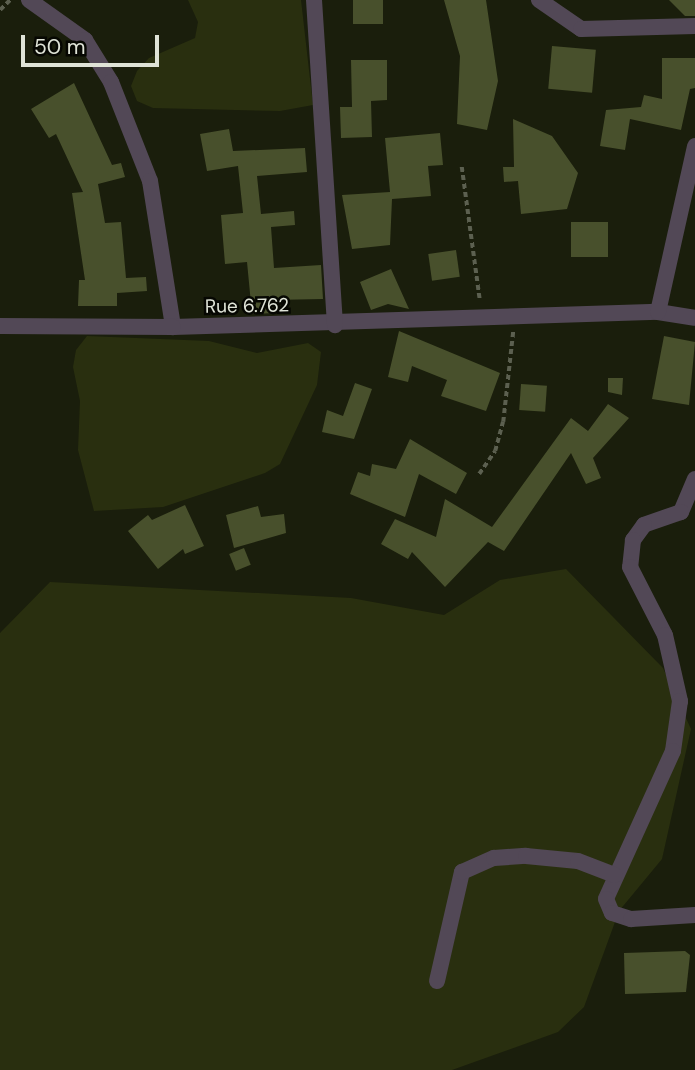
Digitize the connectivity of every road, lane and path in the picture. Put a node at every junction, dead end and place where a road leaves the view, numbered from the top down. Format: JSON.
{"nodes":[{"id":1,"x":10,"y":0,"type":"edge"},
{"id":2,"x":29,"y":0,"type":"edge"},
{"id":3,"x":314,"y":0,"type":"edge"},
{"id":4,"x":539,"y":0,"type":"edge"},
{"id":5,"x":0,"y":10,"type":"edge"},
{"id":6,"x":695,"y":26,"type":"edge"},
{"id":7,"x":695,"y":146,"type":"edge"},
{"id":8,"x":463,"y":167,"type":"dead end"},
{"id":9,"x":658,"y":312,"type":"junction"},
{"id":10,"x":695,"y":318,"type":"edge"},
{"id":11,"x":514,"y":319,"type":"junction"},
{"id":12,"x":483,"y":320,"type":"junction"},
{"id":13,"x":0,"y":326,"type":"edge"},
{"id":14,"x":335,"y":326,"type":"junction"},
{"id":15,"x":173,"y":327,"type":"junction"},
{"id":16,"x":479,"y":474,"type":"dead end"},
{"id":17,"x":695,"y":479,"type":"edge"},
{"id":18,"x":614,"y":875,"type":"junction"},
{"id":19,"x":695,"y":915,"type":"edge"},
{"id":20,"x":438,"y":981,"type":"dead end"}],
"edges":[{"from":1,"to":5,"type":"path"},
{"from":2,"to":15,"type":"street"},
{"from":3,"to":14,"type":"street"},
{"from":4,"to":6,"type":"street"},
{"from":7,"to":9,"type":"street"},
{"from":8,"to":12,"type":"path"},
{"from":9,"to":10,"type":"street","name":"Rue 6.762"},
{"from":9,"to":11,"type":"street","name":"Rue 6.762"},
{"from":11,"to":12,"type":"street","name":"Rue 6.762"},
{"from":11,"to":16,"type":"path"},
{"from":12,"to":14,"type":"street","name":"Rue 6.762"},
{"from":13,"to":15,"type":"street","name":"Rue 6.762"},
{"from":14,"to":15,"type":"street","name":"Rue 6.762"},
{"from":17,"to":18,"type":"street"},
{"from":18,"to":19,"type":"street"},
{"from":18,"to":20,"type":"street"}]}
